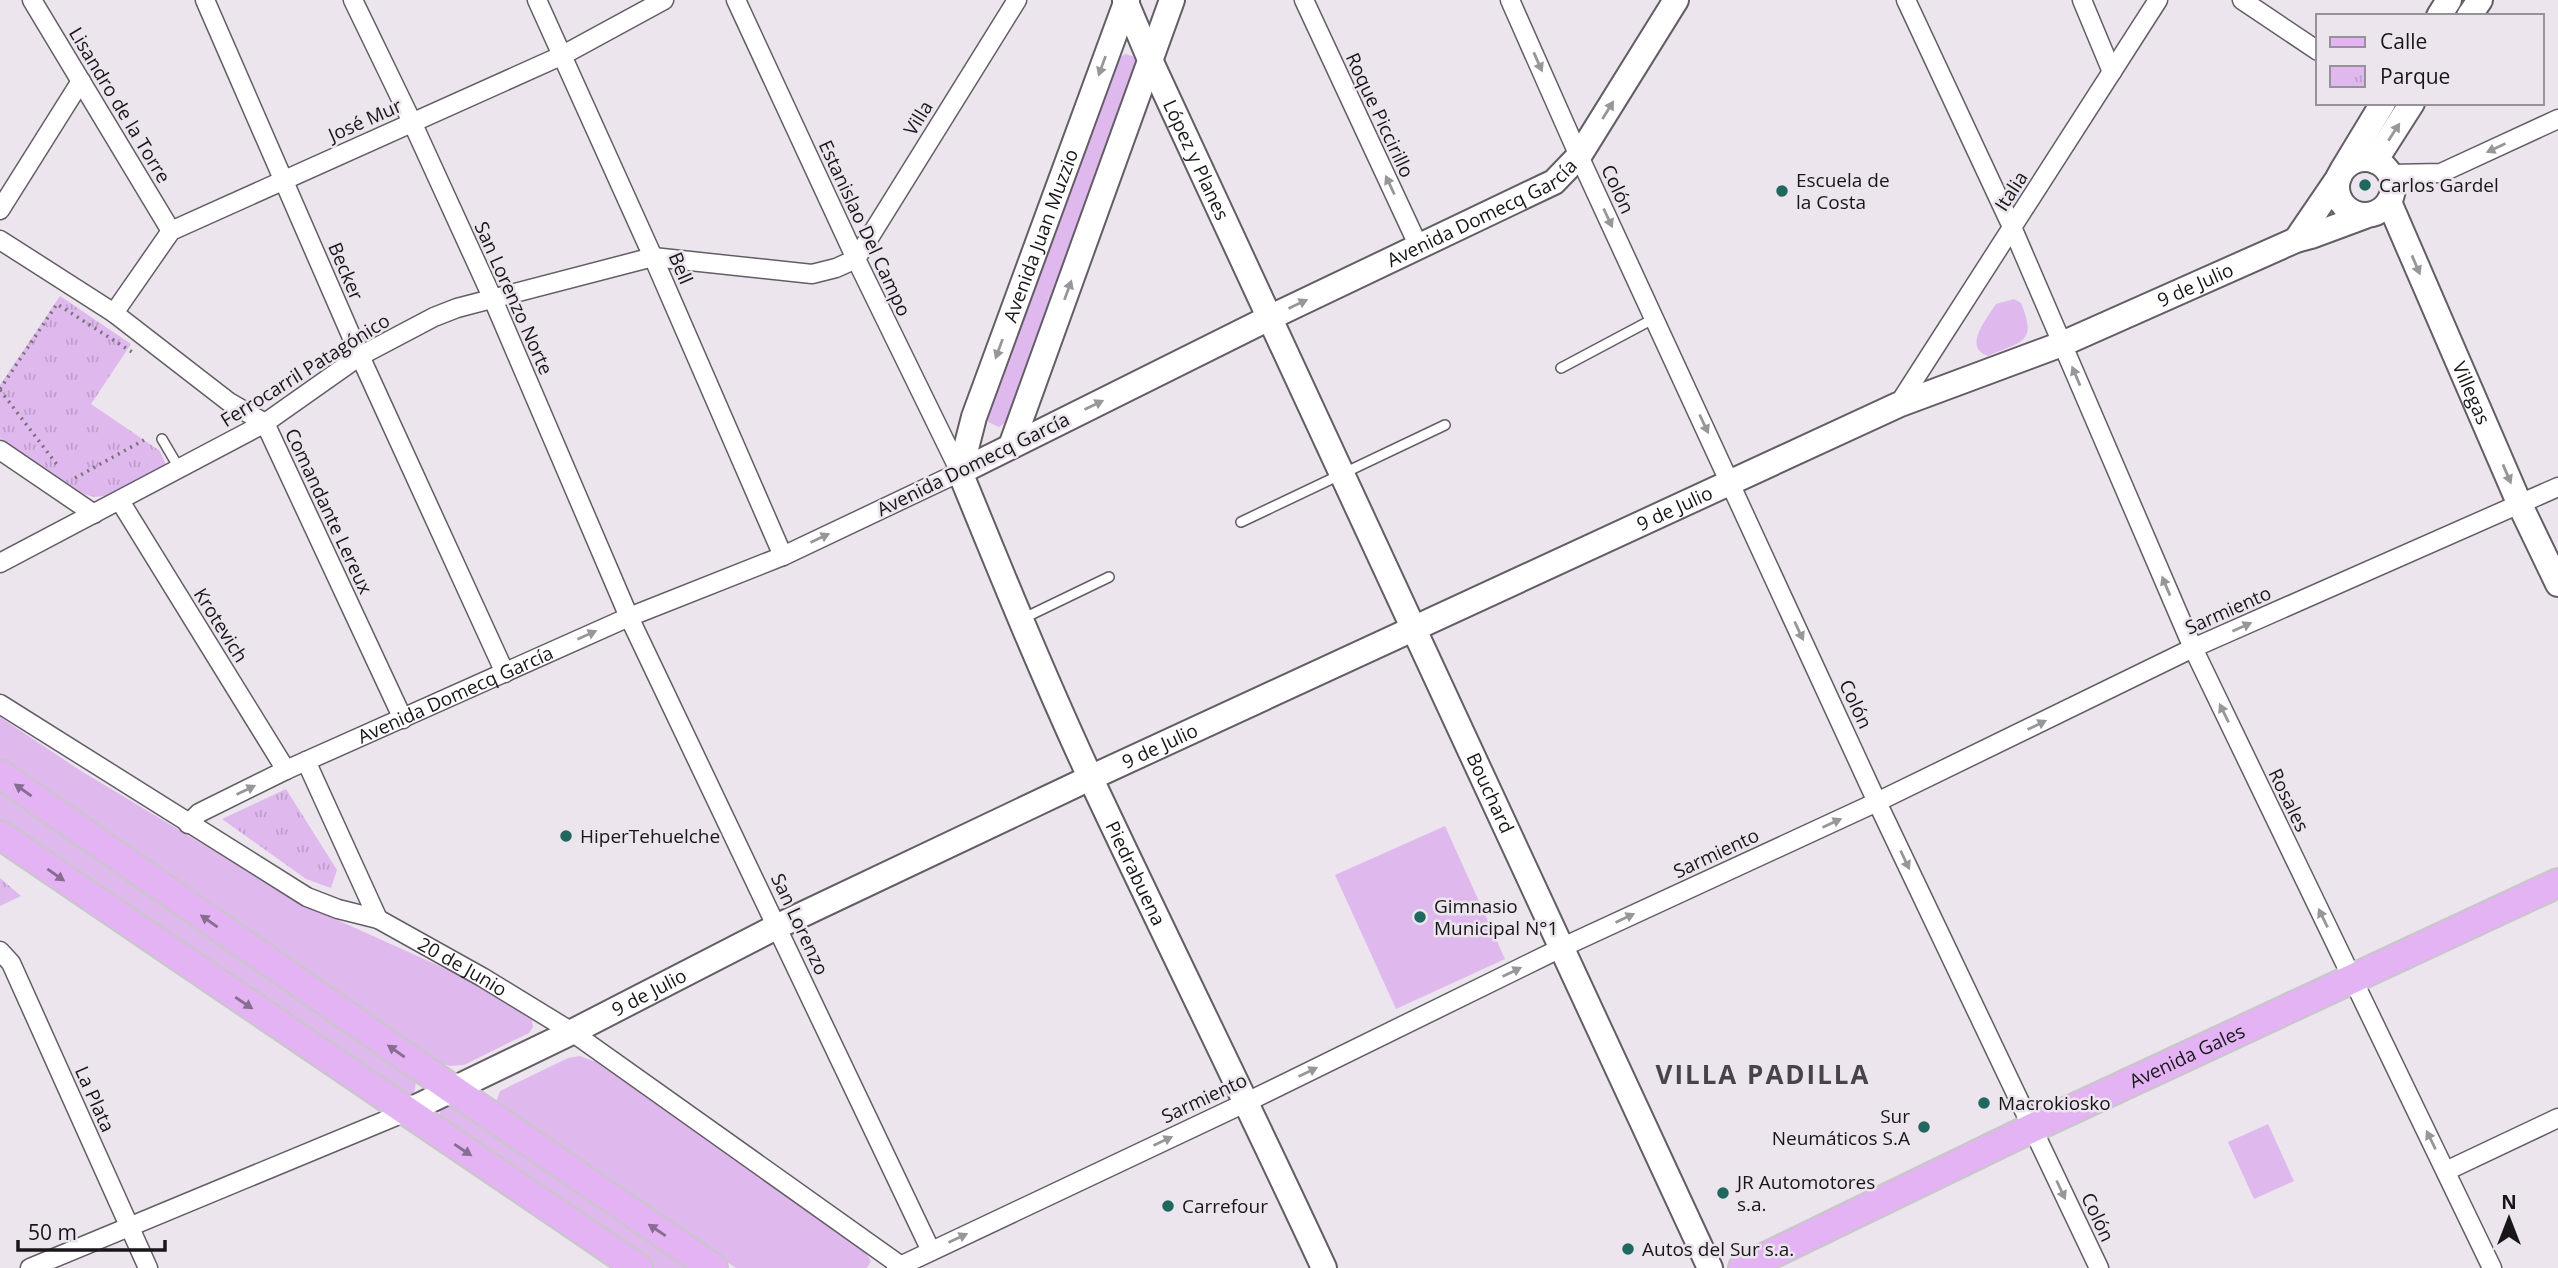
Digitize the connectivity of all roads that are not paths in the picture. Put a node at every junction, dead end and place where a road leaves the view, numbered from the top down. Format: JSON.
{"nodes":[{"id":1,"x":32,"y":0,"type":"edge"},
{"id":2,"x":205,"y":0,"type":"edge"},
{"id":3,"x":353,"y":0,"type":"edge"},
{"id":4,"x":537,"y":0,"type":"edge"},
{"id":5,"x":664,"y":0,"type":"edge"},
{"id":6,"x":736,"y":0,"type":"edge"},
{"id":7,"x":1017,"y":0,"type":"edge"},
{"id":8,"x":1172,"y":0,"type":"edge"},
{"id":9,"x":1304,"y":0,"type":"edge"},
{"id":10,"x":1510,"y":0,"type":"edge"},
{"id":11,"x":1676,"y":0,"type":"edge"},
{"id":12,"x":1906,"y":0,"type":"edge"},
{"id":13,"x":2082,"y":0,"type":"edge"},
{"id":14,"x":2158,"y":0,"type":"edge"},
{"id":15,"x":2242,"y":0,"type":"edge"},
{"id":16,"x":1126,"y":1,"type":"edge"},
{"id":17,"x":2316,"y":50,"type":"edge"},
{"id":18,"x":563,"y":55,"type":"junction"},
{"id":19,"x":1151,"y":62,"type":"junction"},
{"id":20,"x":2112,"y":72,"type":"junction"},
{"id":21,"x":81,"y":81,"type":"junction"},
{"id":22,"x":2382,"y":105,"type":"edge"},
{"id":23,"x":2411,"y":105,"type":"edge"},
{"id":24,"x":2558,"y":119,"type":"edge"},
{"id":25,"x":412,"y":122,"type":"junction"},
{"id":26,"x":1579,"y":156,"type":"junction"},
{"id":27,"x":2383,"y":168,"type":"junction"},
{"id":28,"x":2341,"y":173,"type":"junction"},
{"id":29,"x":284,"y":180,"type":"junction"},
{"id":30,"x":2389,"y":202,"type":"junction"},
{"id":31,"x":0,"y":210,"type":"edge"},
{"id":32,"x":2365,"y":216,"type":"junction"},
{"id":33,"x":2012,"y":228,"type":"junction"},
{"id":34,"x":171,"y":231,"type":"junction"},
{"id":35,"x":0,"y":240,"type":"edge"},
{"id":36,"x":2295,"y":240,"type":"junction"},
{"id":37,"x":1419,"y":247,"type":"junction"},
{"id":38,"x":653,"y":257,"type":"junction"},
{"id":39,"x":856,"y":259,"type":"junction"},
{"id":40,"x":492,"y":297,"type":"junction"},
{"id":41,"x":114,"y":313,"type":"junction"},
{"id":42,"x":1269,"y":318,"type":"junction"},
{"id":43,"x":1655,"y":318,"type":"junction"},
{"id":44,"x":2062,"y":344,"type":"junction"},
{"id":45,"x":360,"y":356,"type":"junction"},
{"id":46,"x":1561,"y":368,"type":"dead end"},
{"id":47,"x":1898,"y":405,"type":"junction"},
{"id":48,"x":265,"y":424,"type":"junction"},
{"id":49,"x":1445,"y":425,"type":"dead end"},
{"id":50,"x":162,"y":439,"type":"dead end"},
{"id":51,"x":1011,"y":446,"type":"junction"},
{"id":52,"x":0,"y":450,"type":"edge"},
{"id":53,"x":179,"y":468,"type":"junction"},
{"id":54,"x":960,"y":472,"type":"junction"},
{"id":55,"x":1344,"y":473,"type":"junction"},
{"id":56,"x":1731,"y":482,"type":"junction"},
{"id":57,"x":2558,"y":487,"type":"edge"},
{"id":58,"x":120,"y":501,"type":"junction"},
{"id":59,"x":2521,"y":505,"type":"junction"},
{"id":60,"x":94,"y":514,"type":"junction"},
{"id":61,"x":1241,"y":522,"type":"dead end"},
{"id":62,"x":783,"y":556,"type":"junction"},
{"id":63,"x":0,"y":563,"type":"edge"},
{"id":64,"x":1109,"y":577,"type":"dead end"},
{"id":65,"x":2558,"y":584,"type":"edge"},
{"id":66,"x":629,"y":617,"type":"junction"},
{"id":67,"x":1020,"y":620,"type":"junction"},
{"id":68,"x":1413,"y":629,"type":"junction"},
{"id":69,"x":2193,"y":648,"type":"junction"},
{"id":70,"x":505,"y":673,"type":"junction"},
{"id":71,"x":0,"y":704,"type":"edge"},
{"id":72,"x":402,"y":719,"type":"junction"},
{"id":73,"x":306,"y":761,"type":"junction"},
{"id":74,"x":286,"y":770,"type":"junction"},
{"id":75,"x":0,"y":774,"type":"edge"},
{"id":76,"x":1090,"y":778,"type":"junction"},
{"id":77,"x":1877,"y":802,"type":"junction"},
{"id":78,"x":188,"y":824,"type":"junction"},
{"id":79,"x":0,"y":835,"type":"edge"},
{"id":80,"x":2558,"y":883,"type":"edge"},
{"id":81,"x":379,"y":919,"type":"junction"},
{"id":82,"x":778,"y":926,"type":"junction"},
{"id":83,"x":1563,"y":947,"type":"junction"},
{"id":84,"x":0,"y":951,"type":"edge"},
{"id":85,"x":2353,"y":979,"type":"junction"},
{"id":86,"x":572,"y":1032,"type":"junction"},
{"id":87,"x":452,"y":1090,"type":"junction"},
{"id":88,"x":1247,"y":1102,"type":"junction"},
{"id":89,"x":406,"y":1112,"type":"junction"},
{"id":90,"x":2558,"y":1118,"type":"edge"},
{"id":91,"x":2032,"y":1128,"type":"junction"},
{"id":92,"x":2445,"y":1171,"type":"junction"},
{"id":93,"x":129,"y":1225,"type":"junction"},
{"id":94,"x":931,"y":1251,"type":"junction"},
{"id":95,"x":900,"y":1267,"type":"edge"},
{"id":96,"x":30,"y":1268,"type":"edge"},
{"id":97,"x":148,"y":1268,"type":"edge"},
{"id":98,"x":638,"y":1268,"type":"edge"},
{"id":99,"x":713,"y":1268,"type":"edge"},
{"id":100,"x":1324,"y":1268,"type":"edge"},
{"id":101,"x":1710,"y":1268,"type":"edge"},
{"id":102,"x":1743,"y":1268,"type":"edge"},
{"id":103,"x":2099,"y":1268,"type":"edge"},
{"id":104,"x":2493,"y":1268,"type":"edge"}],
"edges":[{"from":1,"to":21,"type":"street","name":"Lisandro de la Torre"},
{"from":2,"to":29,"type":"street","name":"Becker"},
{"from":3,"to":25,"type":"street","name":"San Lorenzo Norte"},
{"from":4,"to":18,"type":"street","name":"Bell"},
{"from":5,"to":18,"type":"street","name":"José Mur"},
{"from":6,"to":39,"type":"street","name":"Estanislao Del Campo"},
{"from":7,"to":39,"type":"street","name":"Villa"},
{"from":8,"to":19,"type":"main road"},
{"from":37,"to":9,"type":"street","name":"Roque Piccirillo","one_way":true},
{"from":10,"to":26,"type":"street","name":"Colón","one_way":true},
{"from":26,"to":11,"type":"main road","name":"Avenida Domecq García","one_way":true},
{"from":12,"to":33,"type":"street","name":"Rosales"},
{"from":13,"to":20,"type":"street"},
{"from":14,"to":20,"type":"street","name":"Italia"},
{"from":15,"to":17,"type":"street"},
{"from":16,"to":19,"type":"main road","name":"López y Planes"},
{"from":16,"to":54,"type":"main road","name":"Avenida Juan Muzzio","one_way":true},
{"from":18,"to":25,"type":"street","name":"José Mur"},
{"from":18,"to":38,"type":"street","name":"Bell"},
{"from":19,"to":42,"type":"main road","name":"López y Planes"},
{"from":51,"to":19,"type":"main road","one_way":true},
{"from":20,"to":33,"type":"street","name":"Italia"},
{"from":21,"to":31,"type":"street"},
{"from":21,"to":34,"type":"street","name":"Lisandro de la Torre"},
{"from":22,"to":28,"type":"main road"},
{"from":27,"to":23,"type":"main road","one_way":true},
{"from":24,"to":27,"type":"street","one_way":true},
{"from":25,"to":29,"type":"street","name":"José Mur"},
{"from":25,"to":40,"type":"street","name":"San Lorenzo Norte"},
{"from":26,"to":37,"type":"main road","name":"Avenida Domecq García"},
{"from":26,"to":43,"type":"street","name":"Colón","one_way":true},
{"from":27,"to":28,"type":"main road"},
{"from":27,"to":30,"type":"main road"},
{"from":28,"to":32,"type":"main road"},
{"from":28,"to":36,"type":"main road"},
{"from":29,"to":34,"type":"street","name":"José Mur"},
{"from":29,"to":45,"type":"street","name":"Becker"},
{"from":30,"to":32,"type":"main road"},
{"from":30,"to":59,"type":"main road","name":"Villegas","one_way":true},
{"from":32,"to":36,"type":"main road","name":"9 de Julio"},
{"from":33,"to":44,"type":"street","name":"Rosales"},
{"from":33,"to":47,"type":"street","name":"Italia"},
{"from":34,"to":41,"type":"street"},
{"from":35,"to":41,"type":"street","name":"Comandante Lereux"},
{"from":36,"to":44,"type":"main road","name":"9 de Julio"},
{"from":42,"to":37,"type":"main road","name":"Avenida Domecq García","one_way":true},
{"from":38,"to":39,"type":"street","name":"Ferrocarril Patagónico"},
{"from":38,"to":40,"type":"street","name":"Ferrocarril Patagónico"},
{"from":38,"to":62,"type":"street","name":"Bell"},
{"from":39,"to":54,"type":"street","name":"Estanislao Del Campo"},
{"from":40,"to":45,"type":"street","name":"Ferrocarril Patagónico"},
{"from":40,"to":66,"type":"street","name":"San Lorenzo Norte"},
{"from":41,"to":48,"type":"street","name":"Comandante Lereux"},
{"from":51,"to":42,"type":"main road","name":"Avenida Domecq García","one_way":true},
{"from":42,"to":55,"type":"main road","name":"Bouchard"},
{"from":43,"to":46,"type":"lane"},
{"from":43,"to":56,"type":"street","name":"Colón","one_way":true},
{"from":44,"to":47,"type":"main road","name":"9 de Julio"},
{"from":69,"to":44,"type":"street","name":"Rosales","one_way":true},
{"from":45,"to":48,"type":"street","name":"Ferrocarril Patagónico"},
{"from":45,"to":70,"type":"street","name":"Becker"},
{"from":47,"to":56,"type":"main road","name":"9 de Julio"},
{"from":48,"to":53,"type":"street","name":"Ferrocarril Patagónico"},
{"from":48,"to":72,"type":"street","name":"Comandante Lereux"},
{"from":49,"to":55,"type":"lane"},
{"from":50,"to":53,"type":"lane"},
{"from":51,"to":54,"type":"main road","name":"Avenida Domecq García"},
{"from":52,"to":60,"type":"street"},
{"from":53,"to":58,"type":"street","name":"Ferrocarril Patagónico"},
{"from":62,"to":54,"type":"street","name":"Avenida Domecq García","one_way":true},
{"from":54,"to":67,"type":"main road","name":"Piedrabuena"},
{"from":55,"to":61,"type":"lane"},
{"from":55,"to":68,"type":"main road","name":"Bouchard"},
{"from":56,"to":68,"type":"main road","name":"9 de Julio"},
{"from":56,"to":77,"type":"street","name":"Colón","one_way":true},
{"from":57,"to":59,"type":"street","name":"Sarmiento"},
{"from":58,"to":60,"type":"street","name":"Ferrocarril Patagónico"},
{"from":58,"to":74,"type":"street","name":"Krotevich"},
{"from":59,"to":65,"type":"main road","name":"Villegas"},
{"from":69,"to":59,"type":"street","name":"Sarmiento","one_way":true},
{"from":60,"to":63,"type":"street","name":"Ferrocarril Patagónico"},
{"from":62,"to":66,"type":"street","name":"Avenida Domecq García"},
{"from":64,"to":67,"type":"lane"},
{"from":70,"to":66,"type":"street","name":"Avenida Domecq García","one_way":true},
{"from":66,"to":82,"type":"street","name":"San Lorenzo"},
{"from":67,"to":76,"type":"main road","name":"Piedrabuena"},
{"from":68,"to":76,"type":"main road","name":"9 de Julio"},
{"from":68,"to":83,"type":"main road","name":"Bouchard"},
{"from":77,"to":69,"type":"street","name":"Sarmiento","one_way":true},
{"from":85,"to":69,"type":"street","name":"Rosales","one_way":true},
{"from":70,"to":72,"type":"street","name":"Avenida Domecq García"},
{"from":71,"to":78,"type":"street","name":"20 de Junio"},
{"from":72,"to":73,"type":"street","name":"Avenida Domecq García"},
{"from":73,"to":74,"type":"street","name":"Avenida Domecq García"},
{"from":73,"to":81,"type":"street"},
{"from":78,"to":74,"type":"street","name":"Avenida Domecq García","one_way":true},
{"from":87,"to":75,"type":"main road","one_way":true},
{"from":76,"to":82,"type":"main road","name":"9 de Julio"},
{"from":76,"to":88,"type":"main road","name":"Piedrabuena"},
{"from":83,"to":77,"type":"street","name":"Sarmiento","one_way":true},
{"from":77,"to":91,"type":"street","name":"Colón","one_way":true},
{"from":78,"to":81,"type":"street","name":"20 de Junio"},
{"from":79,"to":89,"type":"main road","one_way":true},
{"from":80,"to":85,"type":"main road","name":"Avenida Gales"},
{"from":81,"to":86,"type":"street","name":"20 de Junio"},
{"from":82,"to":86,"type":"main road","name":"9 de Julio"},
{"from":82,"to":94,"type":"street","name":"San Lorenzo"},
{"from":88,"to":83,"type":"street","name":"Sarmiento","one_way":true},
{"from":83,"to":101,"type":"main road","name":"Bouchard"},
{"from":84,"to":93,"type":"street","name":"La Plata"},
{"from":85,"to":91,"type":"main road","name":"Avenida Gales"},
{"from":92,"to":85,"type":"street","name":"Rosales","one_way":true},
{"from":86,"to":87,"type":"main road","name":"9 de Julio"},
{"from":86,"to":95,"type":"street","name":"20 de Junio"},
{"from":87,"to":89,"type":"main road","name":"9 de Julio"},
{"from":99,"to":87,"type":"main road","one_way":true},
{"from":94,"to":88,"type":"street","name":"Sarmiento","one_way":true},
{"from":88,"to":100,"type":"main road","name":"Piedrabuena"},
{"from":89,"to":93,"type":"street","name":"9 de Julio"},
{"from":89,"to":98,"type":"main road","one_way":true},
{"from":90,"to":92,"type":"street"},
{"from":91,"to":102,"type":"main road","name":"Avenida Gales"},
{"from":91,"to":103,"type":"street","name":"Colón","one_way":true},
{"from":92,"to":104,"type":"street","name":"Rosales"},
{"from":93,"to":96,"type":"street","name":"9 de Julio"},
{"from":93,"to":97,"type":"street","name":"La Plata"},
{"from":94,"to":95,"type":"street","name":"Sarmiento"}]}
